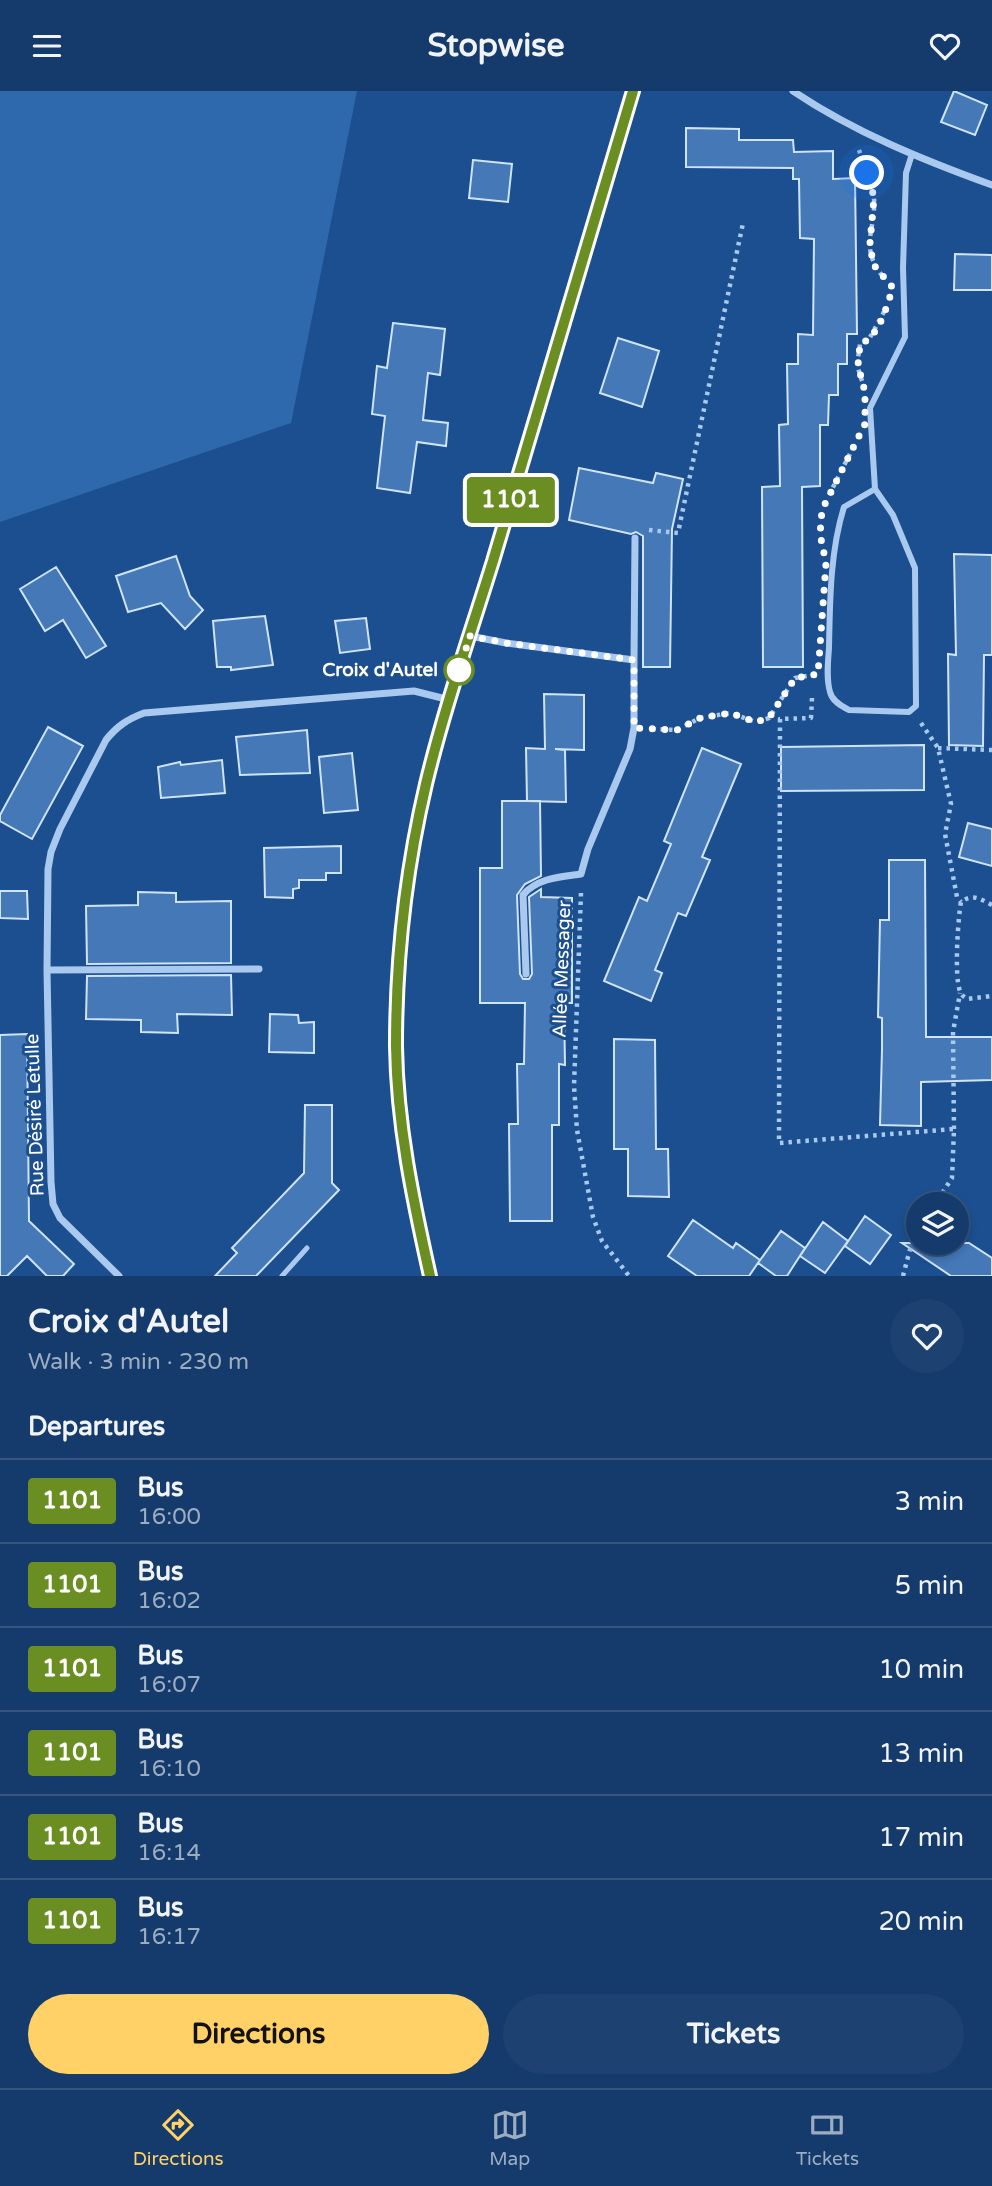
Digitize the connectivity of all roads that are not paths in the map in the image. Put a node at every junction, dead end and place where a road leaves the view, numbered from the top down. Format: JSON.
{"nodes":[{"id":1,"x":633,"y":91,"type":"edge"},
{"id":2,"x":793,"y":91,"type":"edge"},
{"id":3,"x":912,"y":154,"type":"junction"},
{"id":4,"x":992,"y":184,"type":"edge"},
{"id":5,"x":875,"y":489,"type":"junction"},
{"id":6,"x":635,"y":538,"type":"road end"},
{"id":7,"x":470,"y":636,"type":"junction"},
{"id":8,"x":634,"y":660,"type":"junction"},
{"id":9,"x":450,"y":700,"type":"junction"},
{"id":10,"x":47,"y":969,"type":"junction"},
{"id":11,"x":259,"y":969,"type":"dead end"},
{"id":12,"x":526,"y":974,"type":"dead end"},
{"id":13,"x":307,"y":1248,"type":"dead end"},
{"id":14,"x":118,"y":1276,"type":"edge"},
{"id":15,"x":282,"y":1276,"type":"edge"},
{"id":16,"x":430,"y":1276,"type":"edge"}],
"edges":[{"from":1,"to":7,"type":"street"},
{"from":2,"to":3,"type":"street"},
{"from":3,"to":4,"type":"street"},
{"from":3,"to":5,"type":"street"},
{"from":5,"to":5,"type":"street"},
{"from":6,"to":8,"type":"street","name":"Allée Messager"},
{"from":7,"to":8,"type":"street"},
{"from":7,"to":9,"type":"street"},
{"from":8,"to":12,"type":"street","name":"Allée Messager"},
{"from":9,"to":10,"type":"street","name":"Rue Désiré Letulle"},
{"from":9,"to":16,"type":"street"},
{"from":10,"to":11,"type":"street"},
{"from":10,"to":14,"type":"street","name":"Rue Désiré Letulle"},
{"from":13,"to":15,"type":"lane"}]}
